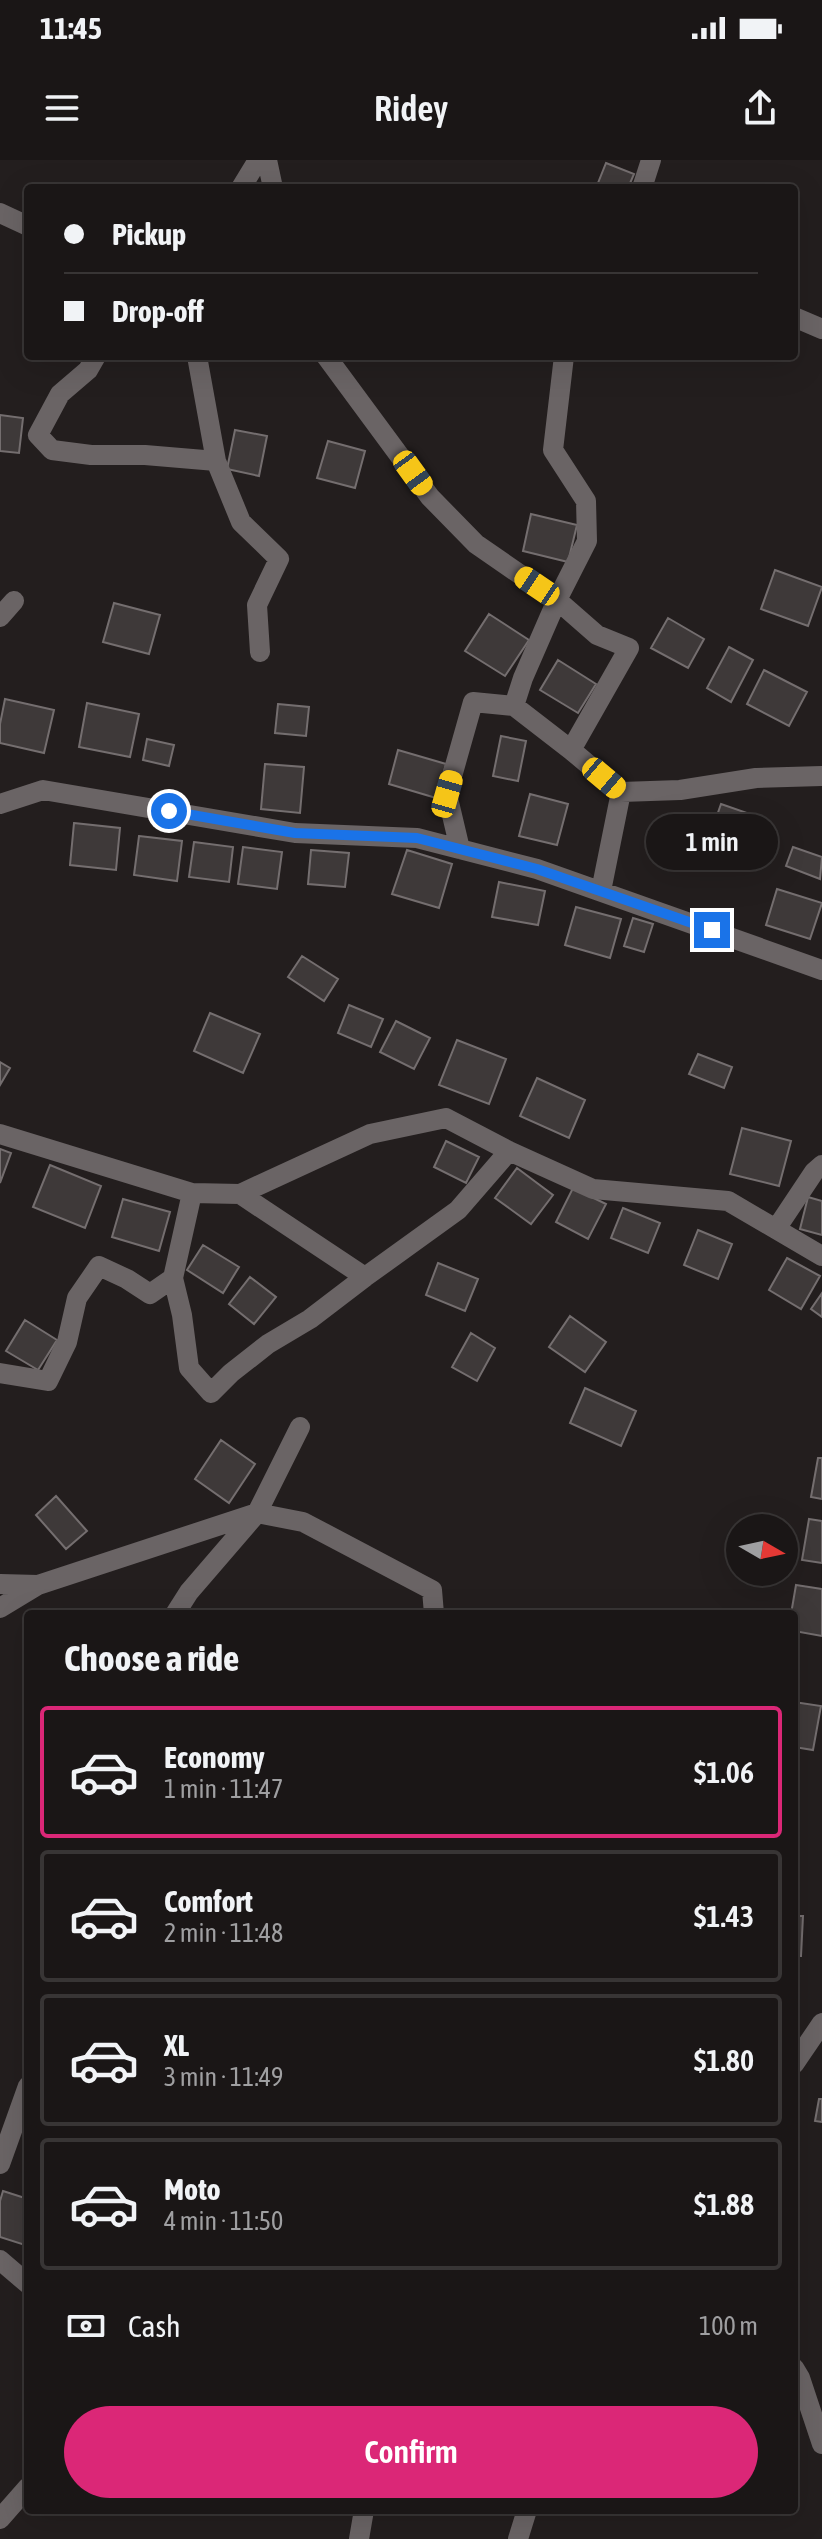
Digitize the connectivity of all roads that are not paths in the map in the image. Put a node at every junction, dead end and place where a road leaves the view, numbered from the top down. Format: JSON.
{"nodes":[{"id":1,"x":258,"y":160,"type":"edge"},
{"id":2,"x":267,"y":160,"type":"edge"},
{"id":3,"x":651,"y":160,"type":"edge"},
{"id":4,"x":243,"y":184,"type":"edge"},
{"id":5,"x":272,"y":184,"type":"edge"},
{"id":6,"x":643,"y":184,"type":"edge"},
{"id":7,"x":0,"y":213,"type":"edge"},
{"id":8,"x":24,"y":224,"type":"edge"},
{"id":9,"x":822,"y":314,"type":"edge"},
{"id":10,"x":798,"y":317,"type":"edge"},
{"id":11,"x":798,"y":319,"type":"edge"},
{"id":12,"x":822,"y":329,"type":"edge"},
{"id":13,"x":94,"y":360,"type":"edge"},
{"id":14,"x":198,"y":360,"type":"edge"},
{"id":15,"x":329,"y":360,"type":"edge"},
{"id":16,"x":564,"y":360,"type":"edge"},
{"id":17,"x":216,"y":461,"type":"junction"},
{"id":18,"x":557,"y":600,"type":"junction"},
{"id":19,"x":260,"y":652,"type":"dead end"},
{"id":20,"x":514,"y":706,"type":"junction"},
{"id":21,"x":571,"y":750,"type":"junction"},
{"id":22,"x":822,"y":776,"type":"edge"},
{"id":23,"x":621,"y":792,"type":"junction"},
{"id":24,"x":0,"y":804,"type":"edge"},
{"id":25,"x":460,"y":849,"type":"junction"},
{"id":26,"x":601,"y":891,"type":"junction"},
{"id":27,"x":822,"y":970,"type":"edge"},
{"id":28,"x":0,"y":1134,"type":"edge"},
{"id":29,"x":509,"y":1151,"type":"junction"},
{"id":30,"x":822,"y":1165,"type":"edge"},
{"id":31,"x":192,"y":1193,"type":"junction"},
{"id":32,"x":240,"y":1194,"type":"junction"},
{"id":33,"x":776,"y":1229,"type":"junction"},
{"id":34,"x":822,"y":1256,"type":"edge"},
{"id":35,"x":365,"y":1277,"type":"junction"},
{"id":36,"x":173,"y":1278,"type":"junction"},
{"id":37,"x":0,"y":1373,"type":"edge"},
{"id":38,"x":300,"y":1427,"type":"dead end"},
{"id":39,"x":257,"y":1513,"type":"junction"},
{"id":40,"x":0,"y":1584,"type":"edge"},
{"id":41,"x":38,"y":1585,"type":"junction"},
{"id":42,"x":0,"y":1608,"type":"edge"},
{"id":43,"x":178,"y":1610,"type":"edge"},
{"id":44,"x":434,"y":1610,"type":"edge"},
{"id":45,"x":822,"y":2023,"type":"edge"},
{"id":46,"x":798,"y":2058,"type":"edge"},
{"id":47,"x":24,"y":2097,"type":"edge"},
{"id":48,"x":0,"y":2164,"type":"edge"},
{"id":49,"x":0,"y":2260,"type":"edge"},
{"id":50,"x":24,"y":2281,"type":"edge"},
{"id":51,"x":798,"y":2375,"type":"edge"},
{"id":52,"x":822,"y":2444,"type":"edge"},
{"id":53,"x":24,"y":2492,"type":"edge"},
{"id":54,"x":363,"y":2514,"type":"edge"},
{"id":55,"x":526,"y":2514,"type":"edge"},
{"id":56,"x":0,"y":2519,"type":"edge"},
{"id":57,"x":359,"y":2539,"type":"edge"},
{"id":58,"x":518,"y":2539,"type":"edge"}],
"edges":[{"from":1,"to":4,"type":"street"},
{"from":2,"to":5,"type":"street"},
{"from":3,"to":6,"type":"street"},
{"from":7,"to":8,"type":"street"},
{"from":9,"to":10,"type":"street"},
{"from":11,"to":12,"type":"street"},
{"from":13,"to":17,"type":"street"},
{"from":14,"to":17,"type":"street"},
{"from":15,"to":18,"type":"street"},
{"from":16,"to":18,"type":"street"},
{"from":17,"to":19,"type":"street"},
{"from":18,"to":20,"type":"street"},
{"from":18,"to":21,"type":"street"},
{"from":20,"to":21,"type":"street"},
{"from":20,"to":25,"type":"street"},
{"from":21,"to":23,"type":"street"},
{"from":22,"to":23,"type":"street"},
{"from":23,"to":26,"type":"street"},
{"from":24,"to":25,"type":"street"},
{"from":25,"to":26,"type":"street"},
{"from":26,"to":27,"type":"street"},
{"from":28,"to":31,"type":"street"},
{"from":29,"to":32,"type":"street"},
{"from":29,"to":33,"type":"street"},
{"from":29,"to":35,"type":"street"},
{"from":30,"to":33,"type":"street"},
{"from":31,"to":32,"type":"street"},
{"from":31,"to":36,"type":"street"},
{"from":32,"to":35,"type":"street"},
{"from":33,"to":34,"type":"street"},
{"from":35,"to":36,"type":"street"},
{"from":36,"to":37,"type":"street"},
{"from":38,"to":39,"type":"street"},
{"from":39,"to":41,"type":"street"},
{"from":39,"to":43,"type":"street"},
{"from":39,"to":44,"type":"street"},
{"from":40,"to":41,"type":"street"},
{"from":41,"to":42,"type":"street"},
{"from":45,"to":46,"type":"street"},
{"from":47,"to":48,"type":"street"},
{"from":49,"to":50,"type":"street"},
{"from":51,"to":52,"type":"street"},
{"from":53,"to":56,"type":"street"},
{"from":54,"to":57,"type":"street"},
{"from":55,"to":58,"type":"street"}]}
